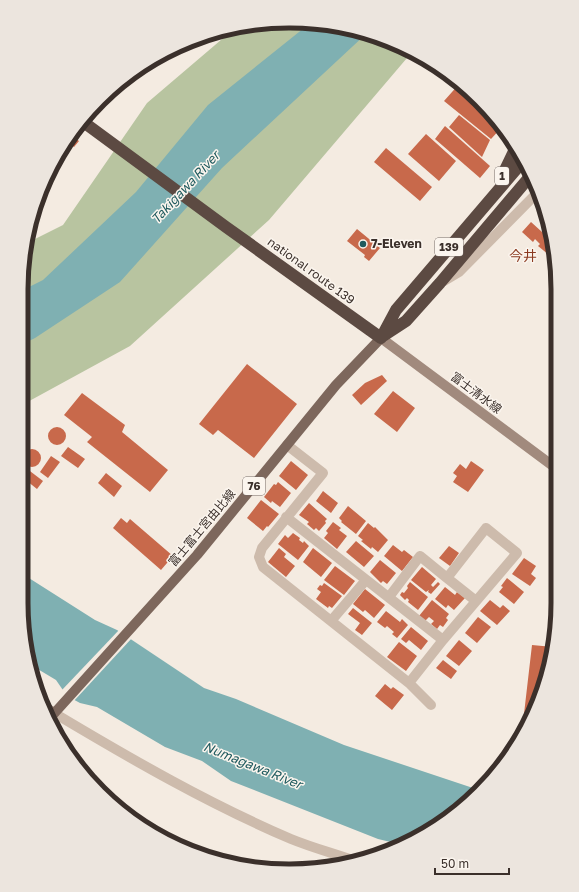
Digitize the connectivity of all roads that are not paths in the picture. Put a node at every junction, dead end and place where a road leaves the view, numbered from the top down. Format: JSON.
{"nodes":[{"id":1,"x":87,"y":124,"type":"edge"},
{"id":2,"x":513,"y":154,"type":"edge"},
{"id":3,"x":519,"y":165,"type":"edge"},
{"id":4,"x":527,"y":180,"type":"edge"},
{"id":5,"x":530,"y":187,"type":"edge"},
{"id":6,"x":534,"y":196,"type":"edge"},
{"id":7,"x":486,"y":203,"type":"junction"},
{"id":8,"x":497,"y":215,"type":"junction"},
{"id":9,"x":440,"y":283,"type":"junction"},
{"id":10,"x":380,"y":338,"type":"junction"},
{"id":11,"x":287,"y":444,"type":"junction"},
{"id":12,"x":551,"y":465,"type":"edge"},
{"id":13,"x":286,"y":517,"type":"junction"},
{"id":14,"x":447,"y":578,"type":"junction"},
{"id":15,"x":366,"y":580,"type":"junction"},
{"id":16,"x":389,"y":597,"type":"junction"},
{"id":17,"x":476,"y":601,"type":"junction"},
{"id":18,"x":331,"y":621,"type":"junction"},
{"id":19,"x":443,"y":640,"type":"junction"},
{"id":20,"x":409,"y":683,"type":"junction"},
{"id":21,"x":431,"y":705,"type":"dead end"},
{"id":22,"x":54,"y":713,"type":"edge"},
{"id":23,"x":346,"y":858,"type":"edge"}],
"edges":[{"from":1,"to":10,"type":"highway","name":"national route 139"},
{"from":2,"to":7,"type":"highway","number":"1"},
{"from":3,"to":7,"type":"highway","number":"139"},
{"from":4,"to":8,"type":"highway","number":"139"},
{"from":5,"to":8,"type":"highway","number":"1"},
{"from":6,"to":9,"type":"street"},
{"from":7,"to":10,"type":"highway","number":"139"},
{"from":8,"to":9,"type":"highway","number":"139"},
{"from":9,"to":10,"type":"highway","number":"139"},
{"from":10,"to":11,"type":"main road","name":"富士富士宮由比線","number":"76"},
{"from":10,"to":12,"type":"main road","name":"富士清水線"},
{"from":11,"to":13,"type":"street"},
{"from":11,"to":22,"type":"main road","name":"富士富士宮由比線","number":"76"},
{"from":13,"to":15,"type":"street"},
{"from":13,"to":18,"type":"street"},
{"from":14,"to":16,"type":"street"},
{"from":14,"to":17,"type":"street"},
{"from":14,"to":17,"type":"street"},
{"from":15,"to":16,"type":"street"},
{"from":15,"to":18,"type":"street"},
{"from":16,"to":19,"type":"street"},
{"from":17,"to":19,"type":"street"},
{"from":18,"to":20,"type":"street"},
{"from":19,"to":20,"type":"street"},
{"from":20,"to":21,"type":"street"},
{"from":22,"to":23,"type":"street"}]}
